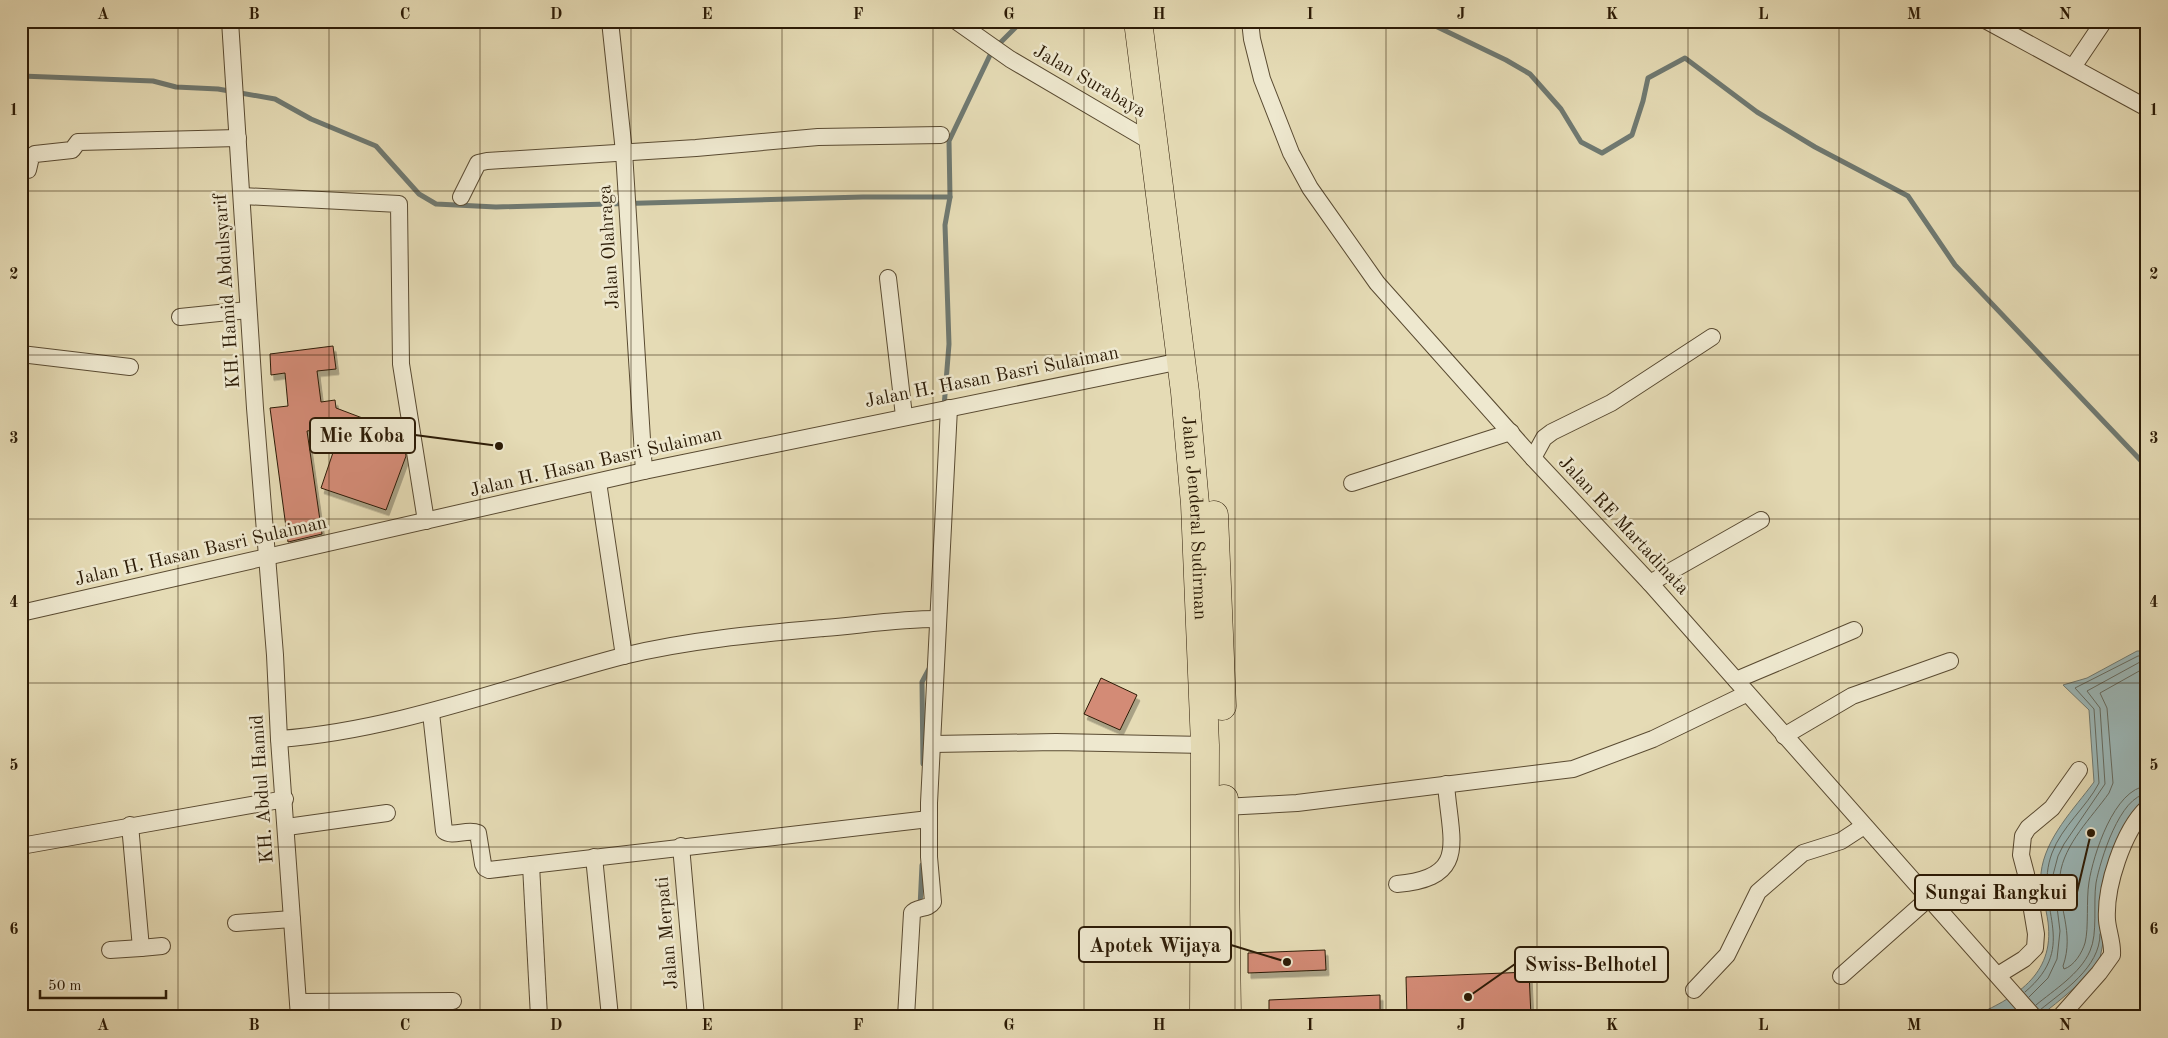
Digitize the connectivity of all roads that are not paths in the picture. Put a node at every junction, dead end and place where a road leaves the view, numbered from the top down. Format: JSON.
{"nodes":[{"id":1,"x":230,"y":21,"type":"edge"},
{"id":2,"x":610,"y":21,"type":"edge"},
{"id":3,"x":956,"y":21,"type":"edge"},
{"id":4,"x":1138,"y":21,"type":"edge"},
{"id":5,"x":1158,"y":21,"type":"edge"},
{"id":6,"x":1250,"y":21,"type":"edge"},
{"id":7,"x":1987,"y":21,"type":"edge"},
{"id":8,"x":2104,"y":21,"type":"edge"},
{"id":9,"x":2073,"y":67,"type":"junction"},
{"id":10,"x":2147,"y":108,"type":"edge"},
{"id":11,"x":941,"y":135,"type":"dead end"},
{"id":12,"x":238,"y":138,"type":"junction"},
{"id":13,"x":1153,"y":143,"type":"junction"},
{"id":14,"x":624,"y":152,"type":"junction"},
{"id":15,"x":21,"y":170,"type":"edge"},
{"id":16,"x":242,"y":196,"type":"junction"},
{"id":17,"x":461,"y":197,"type":"dead end"},
{"id":18,"x":888,"y":278,"type":"dead end"},
{"id":19,"x":248,"y":310,"type":"junction"},
{"id":20,"x":180,"y":317,"type":"dead end"},
{"id":21,"x":1712,"y":337,"type":"dead end"},
{"id":22,"x":21,"y":354,"type":"edge"},
{"id":23,"x":1181,"y":361,"type":"junction"},
{"id":24,"x":130,"y":367,"type":"dead end"},
{"id":25,"x":944,"y":409,"type":"junction"},
{"id":26,"x":904,"y":416,"type":"junction"},
{"id":27,"x":1511,"y":432,"type":"junction"},
{"id":28,"x":1532,"y":458,"type":"junction"},
{"id":29,"x":644,"y":470,"type":"junction"},
{"id":30,"x":598,"y":482,"type":"junction"},
{"id":31,"x":1352,"y":483,"type":"dead end"},
{"id":32,"x":1761,"y":520,"type":"dead end"},
{"id":33,"x":426,"y":521,"type":"junction"},
{"id":34,"x":266,"y":558,"type":"junction"},
{"id":35,"x":1650,"y":583,"type":"junction"},
{"id":36,"x":21,"y":613,"type":"edge"},
{"id":37,"x":932,"y":619,"type":"junction"},
{"id":38,"x":1854,"y":630,"type":"dead end"},
{"id":39,"x":624,"y":656,"type":"junction"},
{"id":40,"x":1950,"y":661,"type":"dead end"},
{"id":41,"x":1736,"y":680,"type":"junction"},
{"id":42,"x":1746,"y":694,"type":"junction"},
{"id":43,"x":431,"y":713,"type":"junction"},
{"id":44,"x":1784,"y":736,"type":"junction"},
{"id":45,"x":279,"y":739,"type":"junction"},
{"id":46,"x":933,"y":744,"type":"junction"},
{"id":47,"x":1205,"y":745,"type":"junction"},
{"id":48,"x":2079,"y":770,"type":"dead end"},
{"id":49,"x":1446,"y":784,"type":"junction"},
{"id":50,"x":285,"y":799,"type":"junction"},
{"id":51,"x":1224,"y":808,"type":"junction"},
{"id":52,"x":2147,"y":808,"type":"edge"},
{"id":53,"x":387,"y":813,"type":"dead end"},
{"id":54,"x":923,"y":820,"type":"junction"},
{"id":55,"x":130,"y":825,"type":"junction"},
{"id":56,"x":1864,"y":826,"type":"junction"},
{"id":57,"x":286,"y":827,"type":"junction"},
{"id":58,"x":21,"y":846,"type":"edge"},
{"id":59,"x":681,"y":846,"type":"junction"},
{"id":60,"x":594,"y":857,"type":"junction"},
{"id":61,"x":531,"y":865,"type":"junction"},
{"id":62,"x":1397,"y":884,"type":"dead end"},
{"id":63,"x":1929,"y":898,"type":"junction"},
{"id":64,"x":292,"y":919,"type":"junction"},
{"id":65,"x":236,"y":923,"type":"dead end"},
{"id":66,"x":162,"y":946,"type":"dead end"},
{"id":67,"x":141,"y":948,"type":"junction"},
{"id":68,"x":110,"y":950,"type":"dead end"},
{"id":69,"x":1998,"y":975,"type":"junction"},
{"id":70,"x":1841,"y":976,"type":"dead end"},
{"id":71,"x":1694,"y":990,"type":"dead end"},
{"id":72,"x":453,"y":1001,"type":"dead end"},
{"id":73,"x":299,"y":1009,"type":"edge"},
{"id":74,"x":539,"y":1017,"type":"edge"},
{"id":75,"x":610,"y":1017,"type":"edge"},
{"id":76,"x":696,"y":1017,"type":"edge"},
{"id":77,"x":906,"y":1017,"type":"edge"},
{"id":78,"x":1204,"y":1017,"type":"edge"},
{"id":79,"x":1227,"y":1017,"type":"edge"},
{"id":80,"x":2034,"y":1017,"type":"edge"},
{"id":81,"x":2060,"y":1017,"type":"edge"}],
"edges":[{"from":1,"to":12,"type":"street","name":"KH. Hamid Abdulsyarif"},
{"from":2,"to":14,"type":"street","name":"Jalan Olahraga"},
{"from":3,"to":13,"type":"street","name":"Jalan Surabaya"},
{"from":4,"to":13,"type":"highway","name":"Jalan Jenderal Sudirman"},
{"from":5,"to":51,"type":"highway","name":"Jalan Jenderal Sudirman"},
{"from":6,"to":27,"type":"street","name":"Jalan RE Martadinata"},
{"from":7,"to":9,"type":"street"},
{"from":8,"to":9,"type":"street"},
{"from":9,"to":10,"type":"street"},
{"from":11,"to":14,"type":"street"},
{"from":12,"to":15,"type":"street"},
{"from":12,"to":16,"type":"street","name":"KH. Hamid Abdulsyarif"},
{"from":13,"to":23,"type":"highway","name":"Jalan Jenderal Sudirman"},
{"from":14,"to":17,"type":"street"},
{"from":14,"to":29,"type":"street","name":"Jalan Olahraga"},
{"from":16,"to":19,"type":"street","name":"KH. Hamid Abdulsyarif"},
{"from":16,"to":33,"type":"street"},
{"from":18,"to":26,"type":"street"},
{"from":19,"to":20,"type":"street"},
{"from":19,"to":34,"type":"street","name":"KH. Hamid Abdulsyarif"},
{"from":21,"to":28,"type":"street"},
{"from":22,"to":24,"type":"street"},
{"from":23,"to":25,"type":"street","name":"Jalan H. Hasan Basri Sulaiman"},
{"from":23,"to":47,"type":"highway","name":"Jalan Jenderal Sudirman"},
{"from":25,"to":26,"type":"street","name":"Jalan H. Hasan Basri Sulaiman"},
{"from":25,"to":37,"type":"street"},
{"from":26,"to":29,"type":"street","name":"Jalan H. Hasan Basri Sulaiman"},
{"from":27,"to":28,"type":"street","name":"Jalan RE Martadinata"},
{"from":27,"to":31,"type":"street"},
{"from":28,"to":35,"type":"street","name":"Jalan RE Martadinata"},
{"from":29,"to":30,"type":"street","name":"Jalan H. Hasan Basri Sulaiman"},
{"from":30,"to":33,"type":"street","name":"Jalan H. Hasan Basri Sulaiman"},
{"from":30,"to":39,"type":"street"},
{"from":32,"to":35,"type":"street"},
{"from":33,"to":34,"type":"street","name":"Jalan H. Hasan Basri Sulaiman"},
{"from":34,"to":36,"type":"street","name":"Jalan H. Hasan Basri Sulaiman"},
{"from":34,"to":45,"type":"street","name":"KH. Abdul Hamid"},
{"from":35,"to":41,"type":"street","name":"Jalan RE Martadinata"},
{"from":37,"to":39,"type":"street"},
{"from":37,"to":46,"type":"street"},
{"from":38,"to":41,"type":"street"},
{"from":39,"to":43,"type":"street"},
{"from":40,"to":44,"type":"street"},
{"from":41,"to":42,"type":"street","name":"Jalan RE Martadinata"},
{"from":42,"to":44,"type":"street","name":"Jalan RE Martadinata"},
{"from":42,"to":49,"type":"street"},
{"from":43,"to":45,"type":"street"},
{"from":43,"to":61,"type":"street"},
{"from":44,"to":56,"type":"street","name":"Jalan RE Martadinata"},
{"from":45,"to":50,"type":"street","name":"KH. Abdul Hamid"},
{"from":46,"to":47,"type":"street"},
{"from":46,"to":54,"type":"street"},
{"from":47,"to":78,"type":"highway","name":"Jalan Jenderal Sudirman"},
{"from":48,"to":69,"type":"street"},
{"from":49,"to":51,"type":"street"},
{"from":49,"to":62,"type":"street"},
{"from":50,"to":55,"type":"street"},
{"from":50,"to":57,"type":"street","name":"KH. Abdul Hamid"},
{"from":51,"to":79,"type":"highway","name":"Jalan Jenderal Sudirman"},
{"from":52,"to":81,"type":"street"},
{"from":53,"to":57,"type":"street"},
{"from":54,"to":59,"type":"street"},
{"from":54,"to":77,"type":"street"},
{"from":55,"to":58,"type":"street"},
{"from":55,"to":67,"type":"street"},
{"from":56,"to":63,"type":"street","name":"Jalan RE Martadinata"},
{"from":56,"to":71,"type":"street"},
{"from":57,"to":64,"type":"street","name":"KH. Abdul Hamid"},
{"from":59,"to":60,"type":"street"},
{"from":59,"to":76,"type":"street","name":"Jalan Merpati"},
{"from":60,"to":61,"type":"street"},
{"from":60,"to":75,"type":"street"},
{"from":61,"to":74,"type":"street"},
{"from":63,"to":69,"type":"street","name":"Jalan RE Martadinata"},
{"from":63,"to":70,"type":"street"},
{"from":64,"to":65,"type":"street"},
{"from":64,"to":73,"type":"street","name":"KH. Abdul Hamid"},
{"from":66,"to":67,"type":"street"},
{"from":67,"to":68,"type":"street"},
{"from":69,"to":80,"type":"street","name":"Jalan RE Martadinata"},
{"from":72,"to":73,"type":"street"}]}
